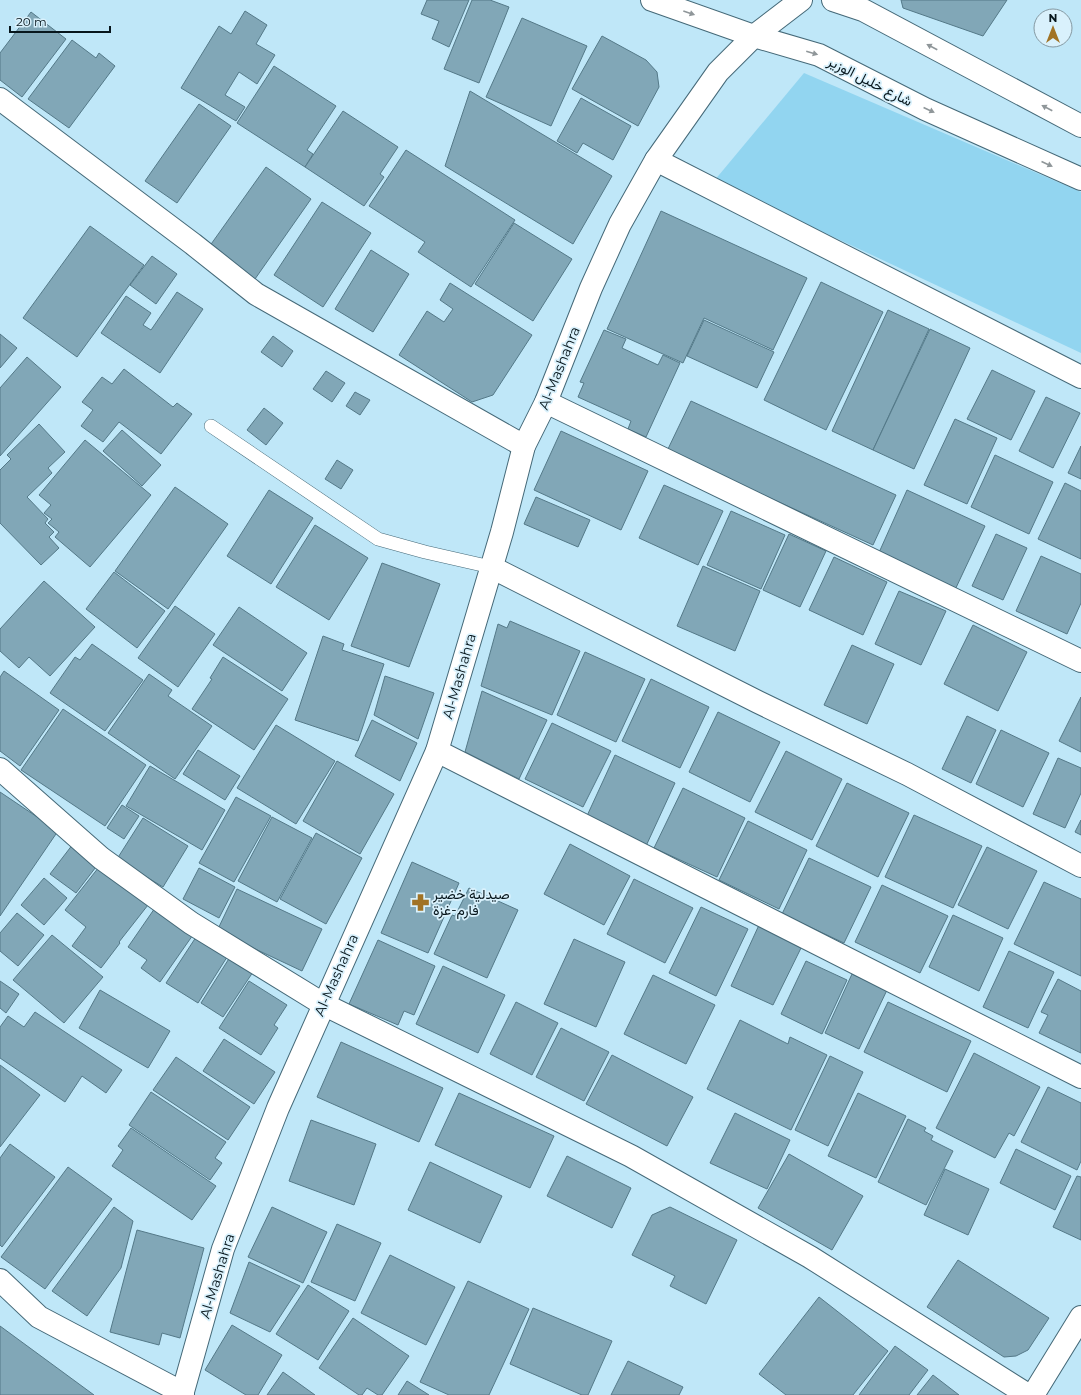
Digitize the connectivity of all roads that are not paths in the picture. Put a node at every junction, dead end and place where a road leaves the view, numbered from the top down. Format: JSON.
{"nodes":[{"id":1,"x":652,"y":0,"type":"edge"},
{"id":2,"x":801,"y":0,"type":"edge"},
{"id":3,"x":833,"y":0,"type":"edge"},
{"id":4,"x":754,"y":36,"type":"junction"},
{"id":5,"x":0,"y":99,"type":"edge"},
{"id":6,"x":1081,"y":126,"type":"edge"},
{"id":7,"x":656,"y":160,"type":"junction"},
{"id":8,"x":1081,"y":179,"type":"edge"},
{"id":9,"x":1081,"y":377,"type":"edge"},
{"id":10,"x":546,"y":402,"type":"junction"},
{"id":11,"x":211,"y":426,"type":"dead end"},
{"id":12,"x":524,"y":446,"type":"junction"},
{"id":13,"x":491,"y":567,"type":"junction"},
{"id":14,"x":1081,"y":661,"type":"edge"},
{"id":15,"x":437,"y":751,"type":"junction"},
{"id":16,"x":0,"y":769,"type":"edge"},
{"id":17,"x":1081,"y":866,"type":"edge"},
{"id":18,"x":323,"y":1004,"type":"junction"},
{"id":19,"x":1081,"y":1077,"type":"edge"},
{"id":20,"x":0,"y":1280,"type":"edge"},
{"id":21,"x":1081,"y":1317,"type":"edge"},
{"id":22,"x":183,"y":1394,"type":"edge"},
{"id":23,"x":1028,"y":1395,"type":"edge"},
{"id":24,"x":1033,"y":1395,"type":"edge"}],
"edges":[{"from":1,"to":4,"type":"street","name":"شارع خليل الوزير","one_way":true},
{"from":2,"to":4,"type":"street","name":"Al-Mashahra"},
{"from":6,"to":3,"type":"street","one_way":true},
{"from":4,"to":7,"type":"street","name":"Al-Mashahra"},
{"from":4,"to":8,"type":"street","name":"شارع خليل الوزير","one_way":true},
{"from":5,"to":12,"type":"street"},
{"from":7,"to":9,"type":"street"},
{"from":7,"to":10,"type":"street","name":"Al-Mashahra"},
{"from":10,"to":12,"type":"street","name":"Al-Mashahra"},
{"from":10,"to":14,"type":"street"},
{"from":11,"to":13,"type":"lane"},
{"from":12,"to":13,"type":"street","name":"Al-Mashahra"},
{"from":13,"to":15,"type":"street","name":"Al-Mashahra"},
{"from":13,"to":17,"type":"street"},
{"from":15,"to":18,"type":"street","name":"Al-Mashahra"},
{"from":15,"to":19,"type":"street"},
{"from":16,"to":18,"type":"street"},
{"from":18,"to":22,"type":"street","name":"Al-Mashahra"},
{"from":18,"to":23,"type":"street"},
{"from":20,"to":22,"type":"street"},
{"from":21,"to":24,"type":"street"}]}
